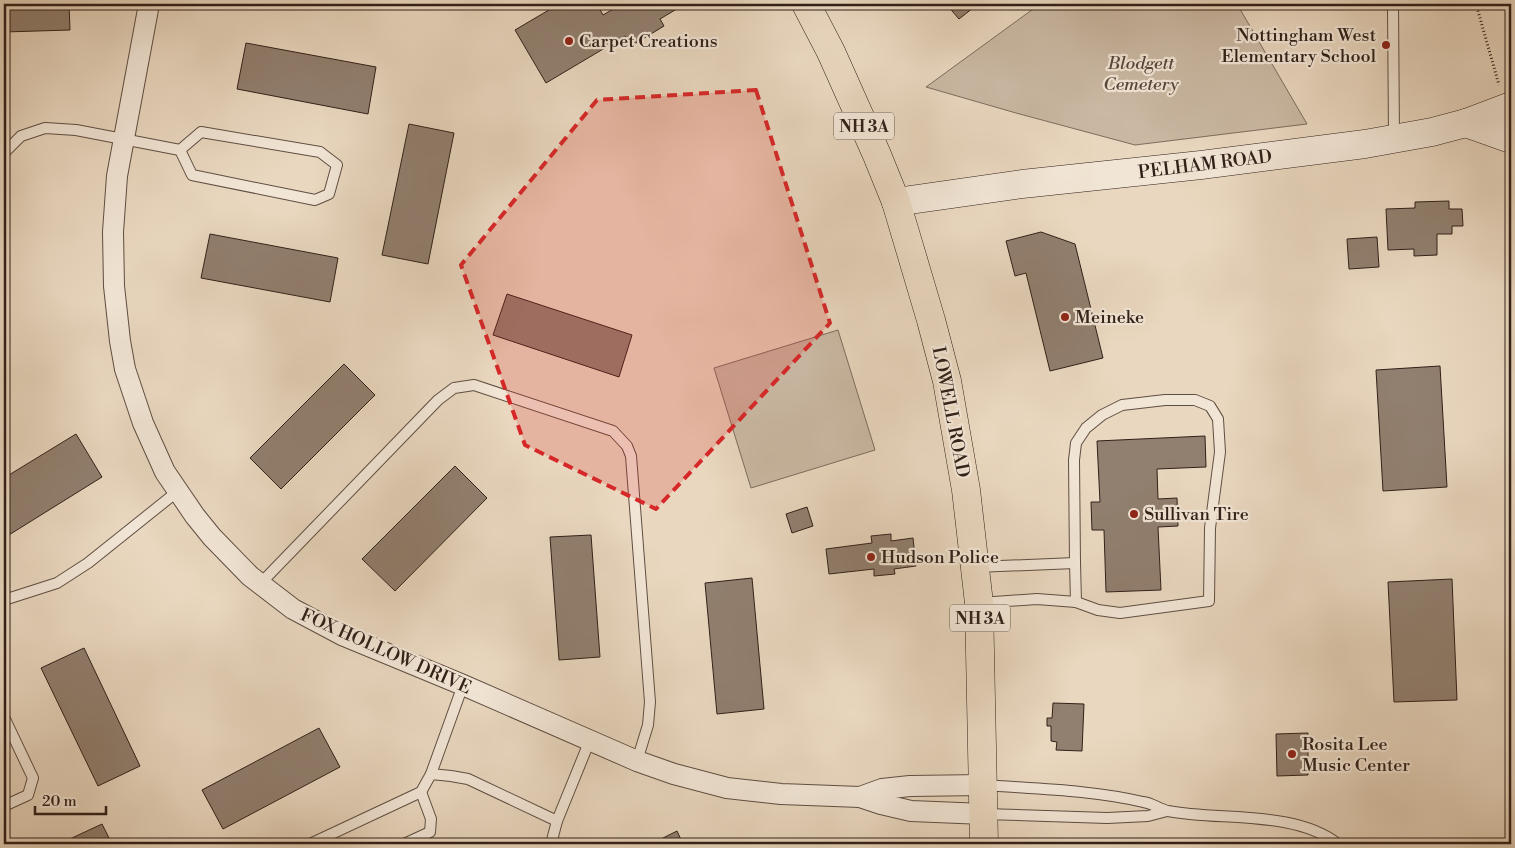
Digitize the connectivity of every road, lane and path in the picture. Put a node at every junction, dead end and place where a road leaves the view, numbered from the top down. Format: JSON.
{"nodes":[{"id":1,"x":149,"y":4,"type":"edge"},
{"id":2,"x":806,"y":4,"type":"edge"},
{"id":3,"x":1393,"y":4,"type":"edge"},
{"id":4,"x":1476,"y":4,"type":"edge"},
{"id":5,"x":1506,"y":98,"type":"edge"},
{"id":6,"x":1466,"y":123,"type":"junction"},
{"id":7,"x":124,"y":139,"type":"junction"},
{"id":8,"x":1394,"y":139,"type":"junction"},
{"id":9,"x":1511,"y":140,"type":"edge"},
{"id":10,"x":180,"y":150,"type":"junction"},
{"id":11,"x":4,"y":153,"type":"edge"},
{"id":12,"x":896,"y":202,"type":"junction"},
{"id":13,"x":178,"y":491,"type":"junction"},
{"id":14,"x":1076,"y":563,"type":"junction"},
{"id":15,"x":976,"y":567,"type":"junction"},
{"id":16,"x":260,"y":584,"type":"junction"},
{"id":17,"x":4,"y":600,"type":"edge"},
{"id":18,"x":1076,"y":602,"type":"junction"},
{"id":19,"x":979,"y":603,"type":"junction"},
{"id":20,"x":463,"y":685,"type":"junction"},
{"id":21,"x":4,"y":716,"type":"edge"},
{"id":22,"x":590,"y":740,"type":"junction"},
{"id":23,"x":637,"y":761,"type":"junction"},
{"id":24,"x":431,"y":774,"type":"junction"},
{"id":25,"x":983,"y":785,"type":"junction"},
{"id":26,"x":421,"y":792,"type":"junction"},
{"id":27,"x":860,"y":797,"type":"junction"},
{"id":28,"x":4,"y":806,"type":"edge"},
{"id":29,"x":1166,"y":811,"type":"junction"},
{"id":30,"x":984,"y":814,"type":"junction"},
{"id":31,"x":557,"y":821,"type":"junction"},
{"id":32,"x":310,"y":844,"type":"edge"},
{"id":33,"x":404,"y":844,"type":"edge"},
{"id":34,"x":551,"y":844,"type":"edge"},
{"id":35,"x":984,"y":844,"type":"edge"},
{"id":36,"x":1338,"y":844,"type":"edge"}],
"edges":[{"from":1,"to":7,"type":"street","name":"FOX HOLLOW DRIVE"},
{"from":2,"to":12,"type":"main road","name":"LOWELL ROAD","number":"NH 3A"},
{"from":3,"to":8,"type":"lane"},
{"from":4,"to":5,"type":"path"},
{"from":5,"to":6,"type":"street","name":"PELHAM ROAD"},
{"from":6,"to":8,"type":"street","name":"PELHAM ROAD"},
{"from":6,"to":9,"type":"street"},
{"from":7,"to":10,"type":"lane"},
{"from":7,"to":11,"type":"lane"},
{"from":7,"to":13,"type":"street","name":"FOX HOLLOW DRIVE"},
{"from":8,"to":12,"type":"street","name":"PELHAM ROAD"},
{"from":10,"to":10,"type":"lane"},
{"from":12,"to":15,"type":"main road","name":"LOWELL ROAD","number":"NH 3A"},
{"from":13,"to":16,"type":"street","name":"FOX HOLLOW DRIVE"},
{"from":13,"to":17,"type":"lane"},
{"from":14,"to":15,"type":"lane"},
{"from":14,"to":18,"type":"lane"},
{"from":14,"to":18,"type":"lane"},
{"from":15,"to":19,"type":"main road","name":"LOWELL ROAD","number":"NH 3A"},
{"from":16,"to":20,"type":"street","name":"FOX HOLLOW DRIVE"},
{"from":16,"to":23,"type":"lane"},
{"from":18,"to":19,"type":"lane"},
{"from":19,"to":25,"type":"main road","name":"LOWELL ROAD","number":"NH 3A"},
{"from":20,"to":22,"type":"street","name":"FOX HOLLOW DRIVE"},
{"from":20,"to":24,"type":"lane"},
{"from":21,"to":28,"type":"lane"},
{"from":22,"to":23,"type":"street","name":"FOX HOLLOW DRIVE"},
{"from":22,"to":31,"type":"lane"},
{"from":23,"to":27,"type":"street","name":"FOX HOLLOW DRIVE"},
{"from":24,"to":26,"type":"lane"},
{"from":24,"to":31,"type":"lane"},
{"from":25,"to":27,"type":"street","name":"FOX HOLLOW DRIVE"},
{"from":25,"to":29,"type":"lane"},
{"from":25,"to":30,"type":"main road","name":"LOWELL ROAD","number":"NH 3A"},
{"from":26,"to":32,"type":"lane"},
{"from":26,"to":33,"type":"lane"},
{"from":27,"to":30,"type":"street","name":"FOX HOLLOW DRIVE"},
{"from":29,"to":30,"type":"lane"},
{"from":29,"to":36,"type":"lane"},
{"from":30,"to":35,"type":"main road","name":"LOWELL ROAD","number":"NH 3A"},
{"from":31,"to":34,"type":"lane"}]}
